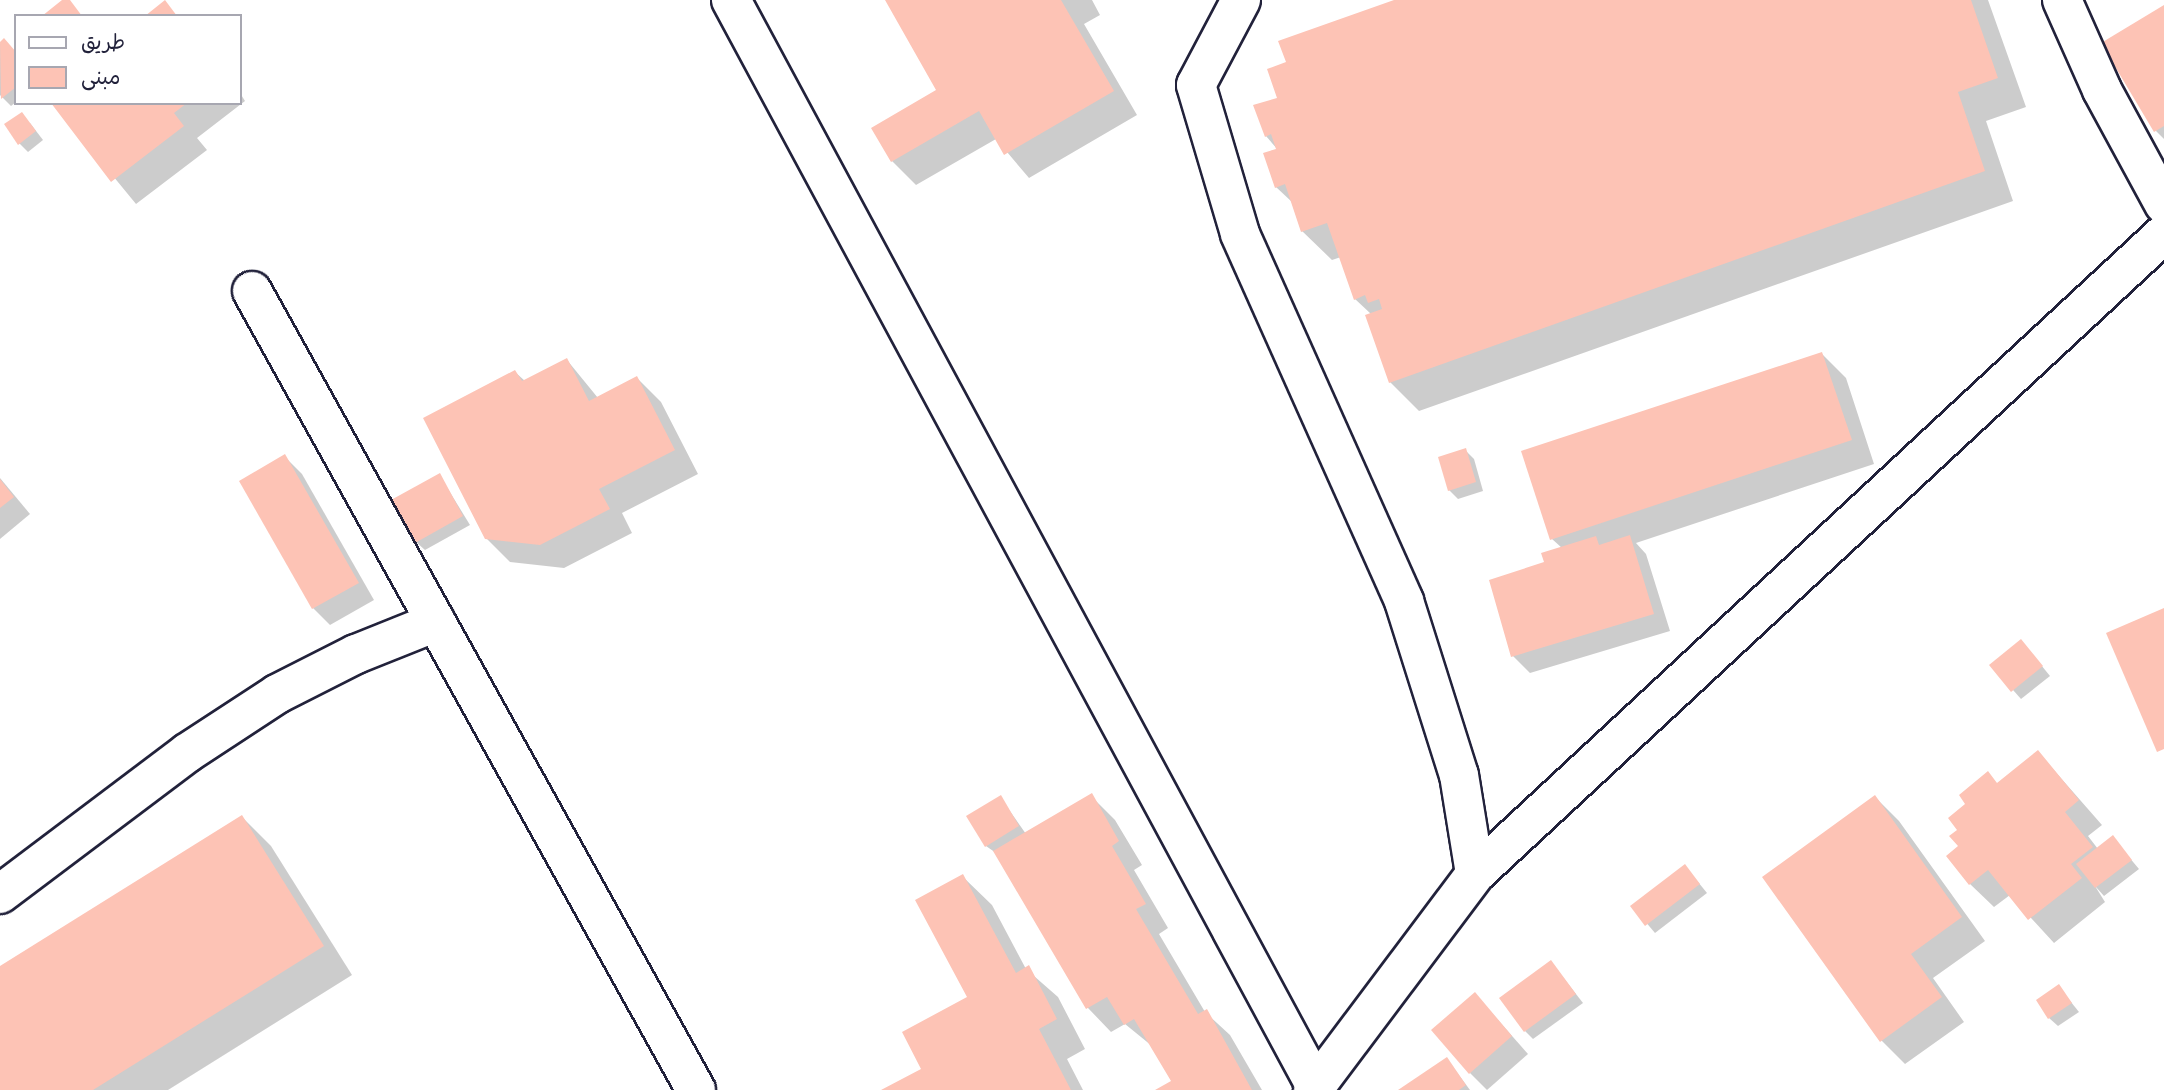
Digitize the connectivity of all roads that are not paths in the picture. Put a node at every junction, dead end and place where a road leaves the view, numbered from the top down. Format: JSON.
{"nodes":[{"id":1,"x":731,"y":0,"type":"edge"},
{"id":2,"x":1241,"y":0,"type":"edge"},
{"id":3,"x":2062,"y":0,"type":"edge"},
{"id":4,"x":2164,"y":204,"type":"edge"},
{"id":5,"x":2164,"y":234,"type":"edge"},
{"id":6,"x":252,"y":291,"type":"dead end"},
{"id":7,"x":436,"y":622,"type":"junction"},
{"id":8,"x":1475,"y":874,"type":"junction"},
{"id":9,"x":0,"y":894,"type":"edge"},
{"id":10,"x":1314,"y":1088,"type":"edge"},
{"id":11,"x":696,"y":1090,"type":"edge"}],
"edges":[{"from":1,"to":10,"type":"street"},
{"from":2,"to":8,"type":"street"},
{"from":3,"to":4,"type":"street"},
{"from":5,"to":8,"type":"street"},
{"from":6,"to":7,"type":"street"},
{"from":7,"to":9,"type":"street"},
{"from":7,"to":11,"type":"street"},
{"from":8,"to":10,"type":"street"}]}
